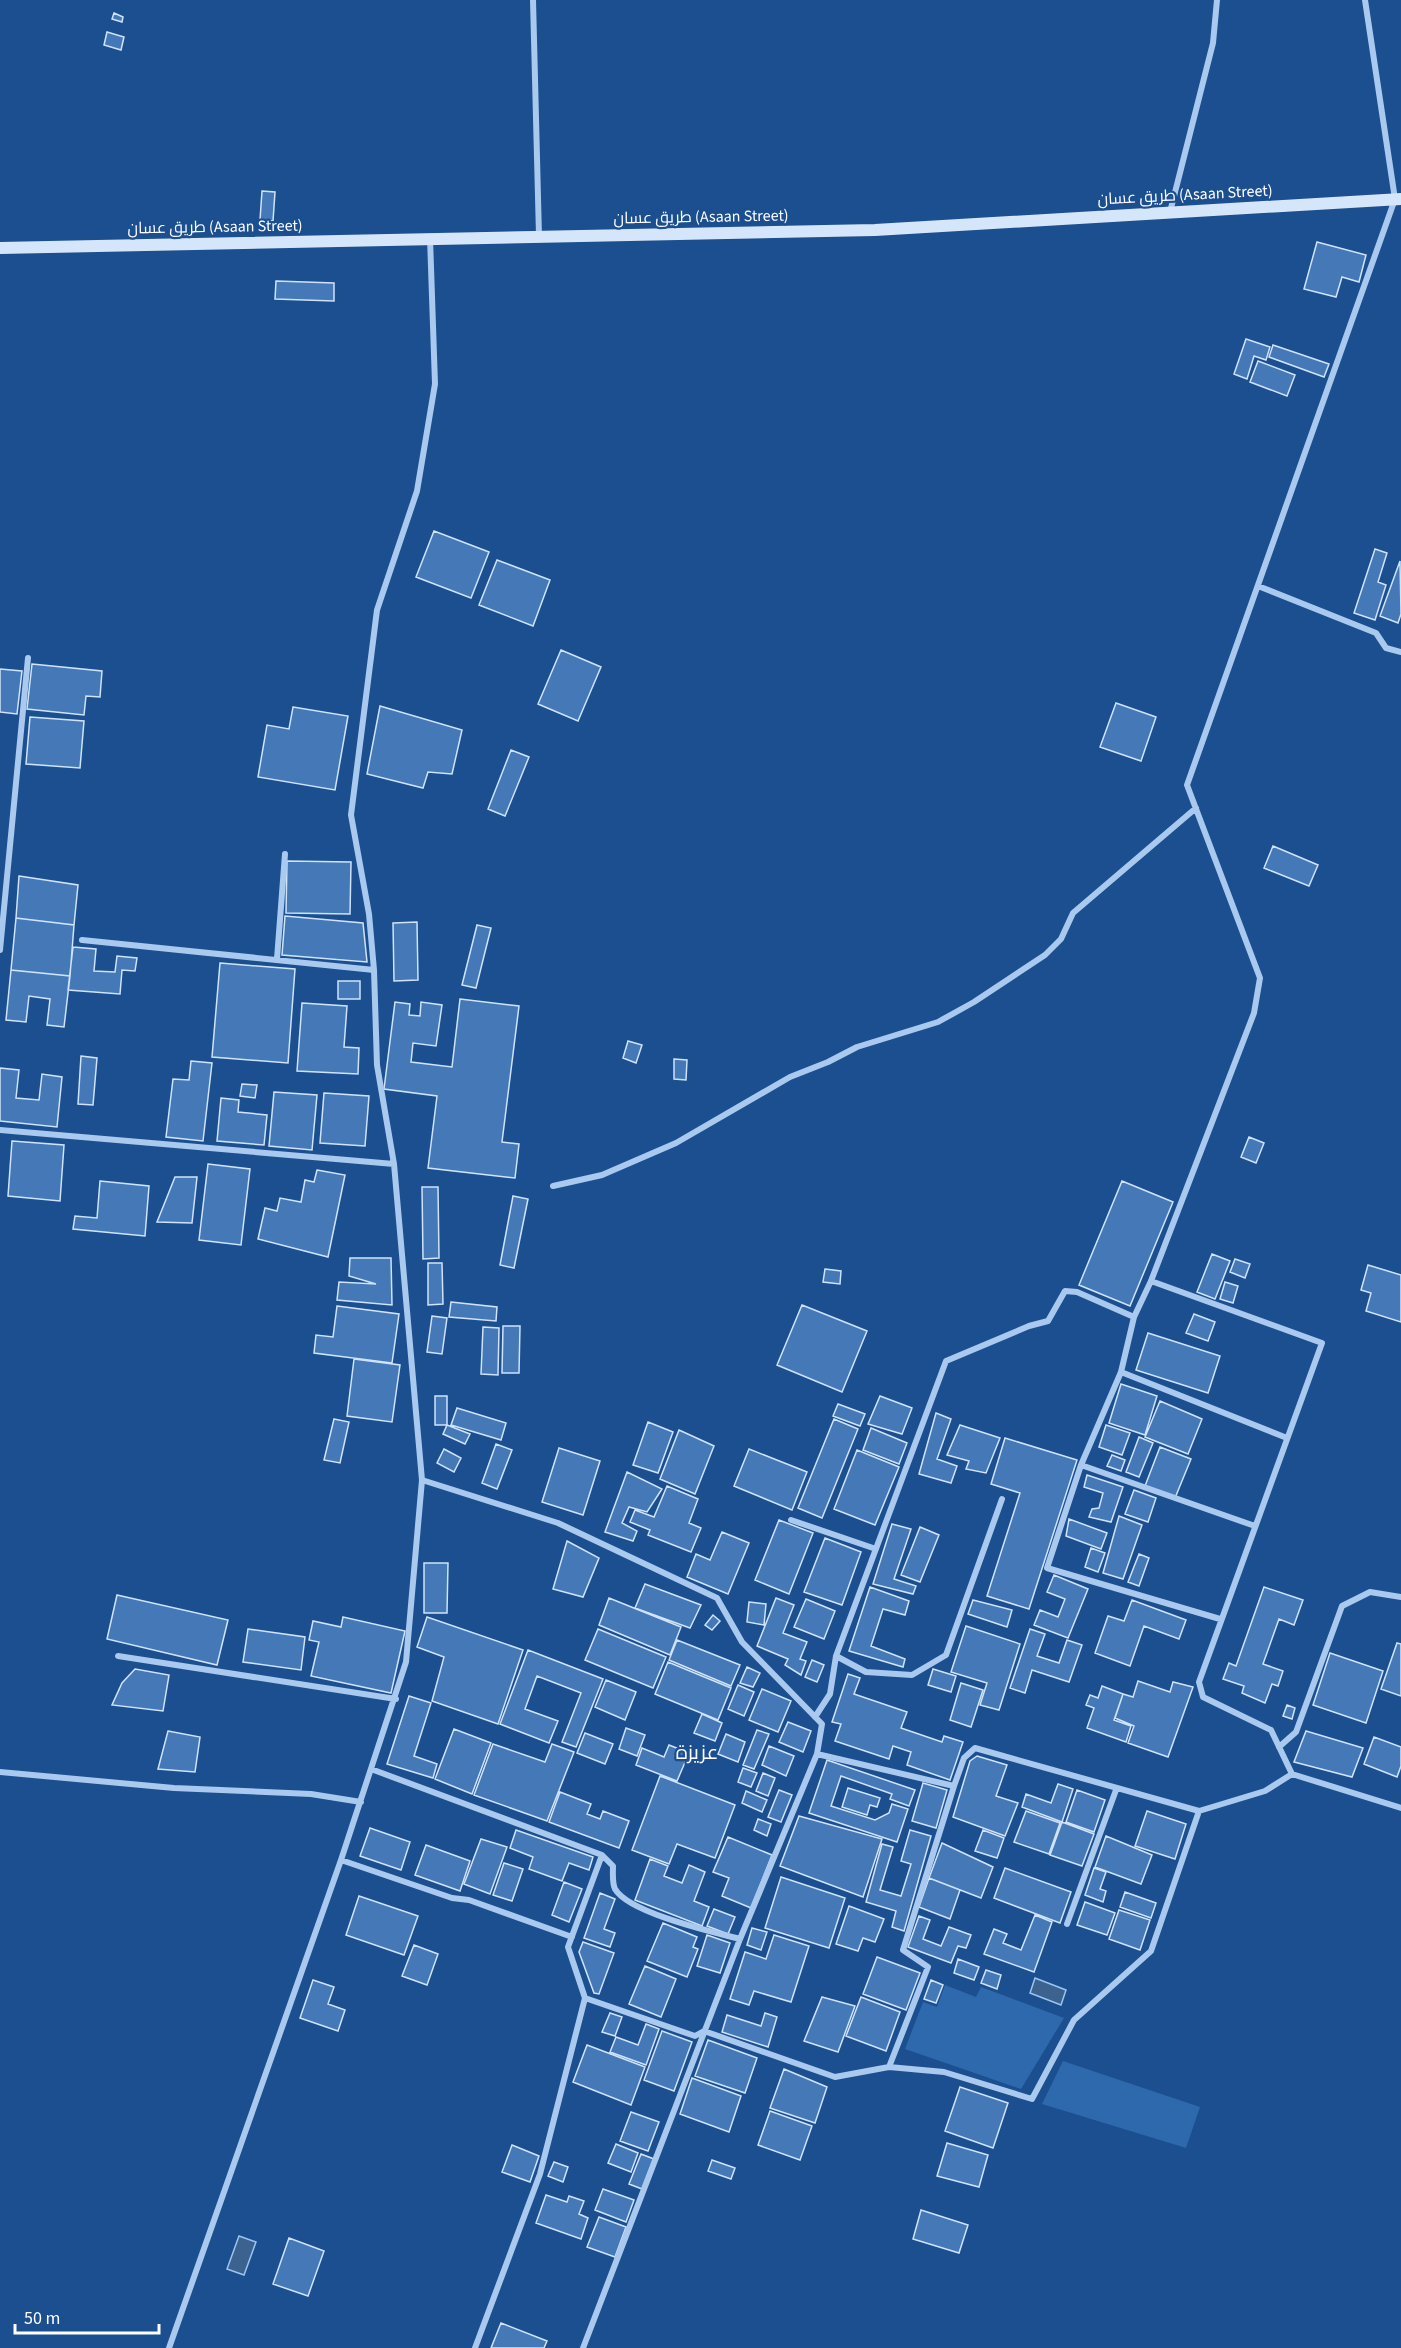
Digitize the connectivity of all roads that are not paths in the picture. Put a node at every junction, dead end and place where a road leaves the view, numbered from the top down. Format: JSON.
{"nodes":[{"id":1,"x":533,"y":0,"type":"edge"},
{"id":2,"x":1217,"y":0,"type":"edge"},
{"id":3,"x":1365,"y":0,"type":"edge"},
{"id":4,"x":1398,"y":199,"type":"edge"},
{"id":5,"x":1170,"y":213,"type":"junction"},
{"id":6,"x":539,"y":236,"type":"junction"},
{"id":7,"x":430,"y":238,"type":"junction"},
{"id":8,"x":0,"y":248,"type":"edge"},
{"id":9,"x":1258,"y":586,"type":"junction"},
{"id":10,"x":1401,"y":652,"type":"edge"},
{"id":11,"x":28,"y":658,"type":"dead end"},
{"id":12,"x":1196,"y":808,"type":"junction"},
{"id":13,"x":285,"y":854,"type":"dead end"},
{"id":14,"x":82,"y":940,"type":"dead end"},
{"id":15,"x":0,"y":950,"type":"edge"},
{"id":16,"x":278,"y":960,"type":"junction"},
{"id":17,"x":374,"y":969,"type":"junction"},
{"id":18,"x":0,"y":1130,"type":"edge"},
{"id":19,"x":394,"y":1164,"type":"junction"},
{"id":20,"x":554,"y":1186,"type":"dead end"},
{"id":21,"x":1151,"y":1281,"type":"junction"},
{"id":22,"x":1134,"y":1317,"type":"junction"},
{"id":23,"x":1121,"y":1372,"type":"junction"},
{"id":24,"x":1287,"y":1438,"type":"junction"},
{"id":25,"x":1081,"y":1465,"type":"junction"},
{"id":26,"x":422,"y":1480,"type":"junction"},
{"id":27,"x":1002,"y":1499,"type":"dead end"},
{"id":28,"x":791,"y":1520,"type":"dead end"},
{"id":29,"x":1255,"y":1526,"type":"junction"},
{"id":30,"x":876,"y":1549,"type":"junction"},
{"id":31,"x":1401,"y":1597,"type":"edge"},
{"id":32,"x":1220,"y":1620,"type":"junction"},
{"id":33,"x":118,"y":1656,"type":"dead end"},
{"id":34,"x":836,"y":1656,"type":"junction"},
{"id":35,"x":396,"y":1699,"type":"junction"},
{"id":36,"x":815,"y":1717,"type":"junction"},
{"id":37,"x":1279,"y":1748,"type":"junction"},
{"id":38,"x":818,"y":1754,"type":"junction"},
{"id":39,"x":371,"y":1769,"type":"junction"},
{"id":40,"x":0,"y":1772,"type":"edge"},
{"id":41,"x":1292,"y":1774,"type":"junction"},
{"id":42,"x":954,"y":1786,"type":"junction"},
{"id":43,"x":1116,"y":1790,"type":"junction"},
{"id":44,"x":361,"y":1802,"type":"junction"},
{"id":45,"x":1401,"y":1808,"type":"edge"},
{"id":46,"x":1199,"y":1811,"type":"junction"},
{"id":47,"x":602,"y":1855,"type":"junction"},
{"id":48,"x":341,"y":1860,"type":"junction"},
{"id":49,"x":1067,"y":1924,"type":"dead end"},
{"id":50,"x":572,"y":1937,"type":"junction"},
{"id":51,"x":740,"y":1939,"type":"junction"},
{"id":52,"x":585,"y":1998,"type":"junction"},
{"id":53,"x":704,"y":2031,"type":"junction"},
{"id":54,"x":890,"y":2067,"type":"junction"},
{"id":55,"x":169,"y":2348,"type":"edge"},
{"id":56,"x":475,"y":2348,"type":"edge"},
{"id":57,"x":583,"y":2348,"type":"edge"}],
"edges":[{"from":1,"to":6,"type":"street"},
{"from":2,"to":5,"type":"street"},
{"from":3,"to":4,"type":"street"},
{"from":4,"to":5,"type":"street","name":"طريق عسان (Asaan Street)"},
{"from":4,"to":9,"type":"street"},
{"from":5,"to":6,"type":"street","name":"طريق عسان (Asaan Street)"},
{"from":6,"to":7,"type":"street","name":"طريق عسان (Asaan Street)"},
{"from":7,"to":8,"type":"street","name":"طريق عسان (Asaan Street)"},
{"from":7,"to":17,"type":"street"},
{"from":9,"to":10,"type":"street"},
{"from":9,"to":12,"type":"street"},
{"from":11,"to":15,"type":"street"},
{"from":12,"to":20,"type":"street"},
{"from":12,"to":21,"type":"street"},
{"from":13,"to":16,"type":"street"},
{"from":14,"to":16,"type":"street"},
{"from":16,"to":17,"type":"street"},
{"from":17,"to":19,"type":"street"},
{"from":18,"to":19,"type":"street"},
{"from":19,"to":26,"type":"street"},
{"from":21,"to":22,"type":"street"},
{"from":21,"to":24,"type":"street"},
{"from":22,"to":23,"type":"street"},
{"from":22,"to":30,"type":"street"},
{"from":23,"to":24,"type":"street"},
{"from":23,"to":25,"type":"street"},
{"from":24,"to":29,"type":"street"},
{"from":25,"to":29,"type":"street"},
{"from":25,"to":32,"type":"street"},
{"from":26,"to":35,"type":"street"},
{"from":26,"to":36,"type":"street"},
{"from":27,"to":34,"type":"street"},
{"from":28,"to":30,"type":"street"},
{"from":29,"to":32,"type":"street"},
{"from":30,"to":34,"type":"street"},
{"from":31,"to":37,"type":"street"},
{"from":32,"to":37,"type":"street"},
{"from":33,"to":35,"type":"street"},
{"from":34,"to":36,"type":"street"},
{"from":35,"to":39,"type":"street"},
{"from":36,"to":38,"type":"street"},
{"from":37,"to":41,"type":"street"},
{"from":38,"to":42,"type":"street"},
{"from":38,"to":51,"type":"street"},
{"from":39,"to":44,"type":"street"},
{"from":39,"to":47,"type":"street"},
{"from":40,"to":44,"type":"street"},
{"from":41,"to":45,"type":"street"},
{"from":41,"to":46,"type":"street"},
{"from":42,"to":43,"type":"street"},
{"from":42,"to":54,"type":"street"},
{"from":43,"to":46,"type":"street"},
{"from":43,"to":49,"type":"street"},
{"from":44,"to":48,"type":"street"},
{"from":46,"to":54,"type":"street"},
{"from":47,"to":50,"type":"street"},
{"from":47,"to":51,"type":"street"},
{"from":48,"to":50,"type":"street"},
{"from":48,"to":55,"type":"street"},
{"from":50,"to":52,"type":"street"},
{"from":51,"to":53,"type":"street"},
{"from":52,"to":53,"type":"street"},
{"from":52,"to":56,"type":"street"},
{"from":53,"to":54,"type":"street"},
{"from":53,"to":57,"type":"street"}]}
